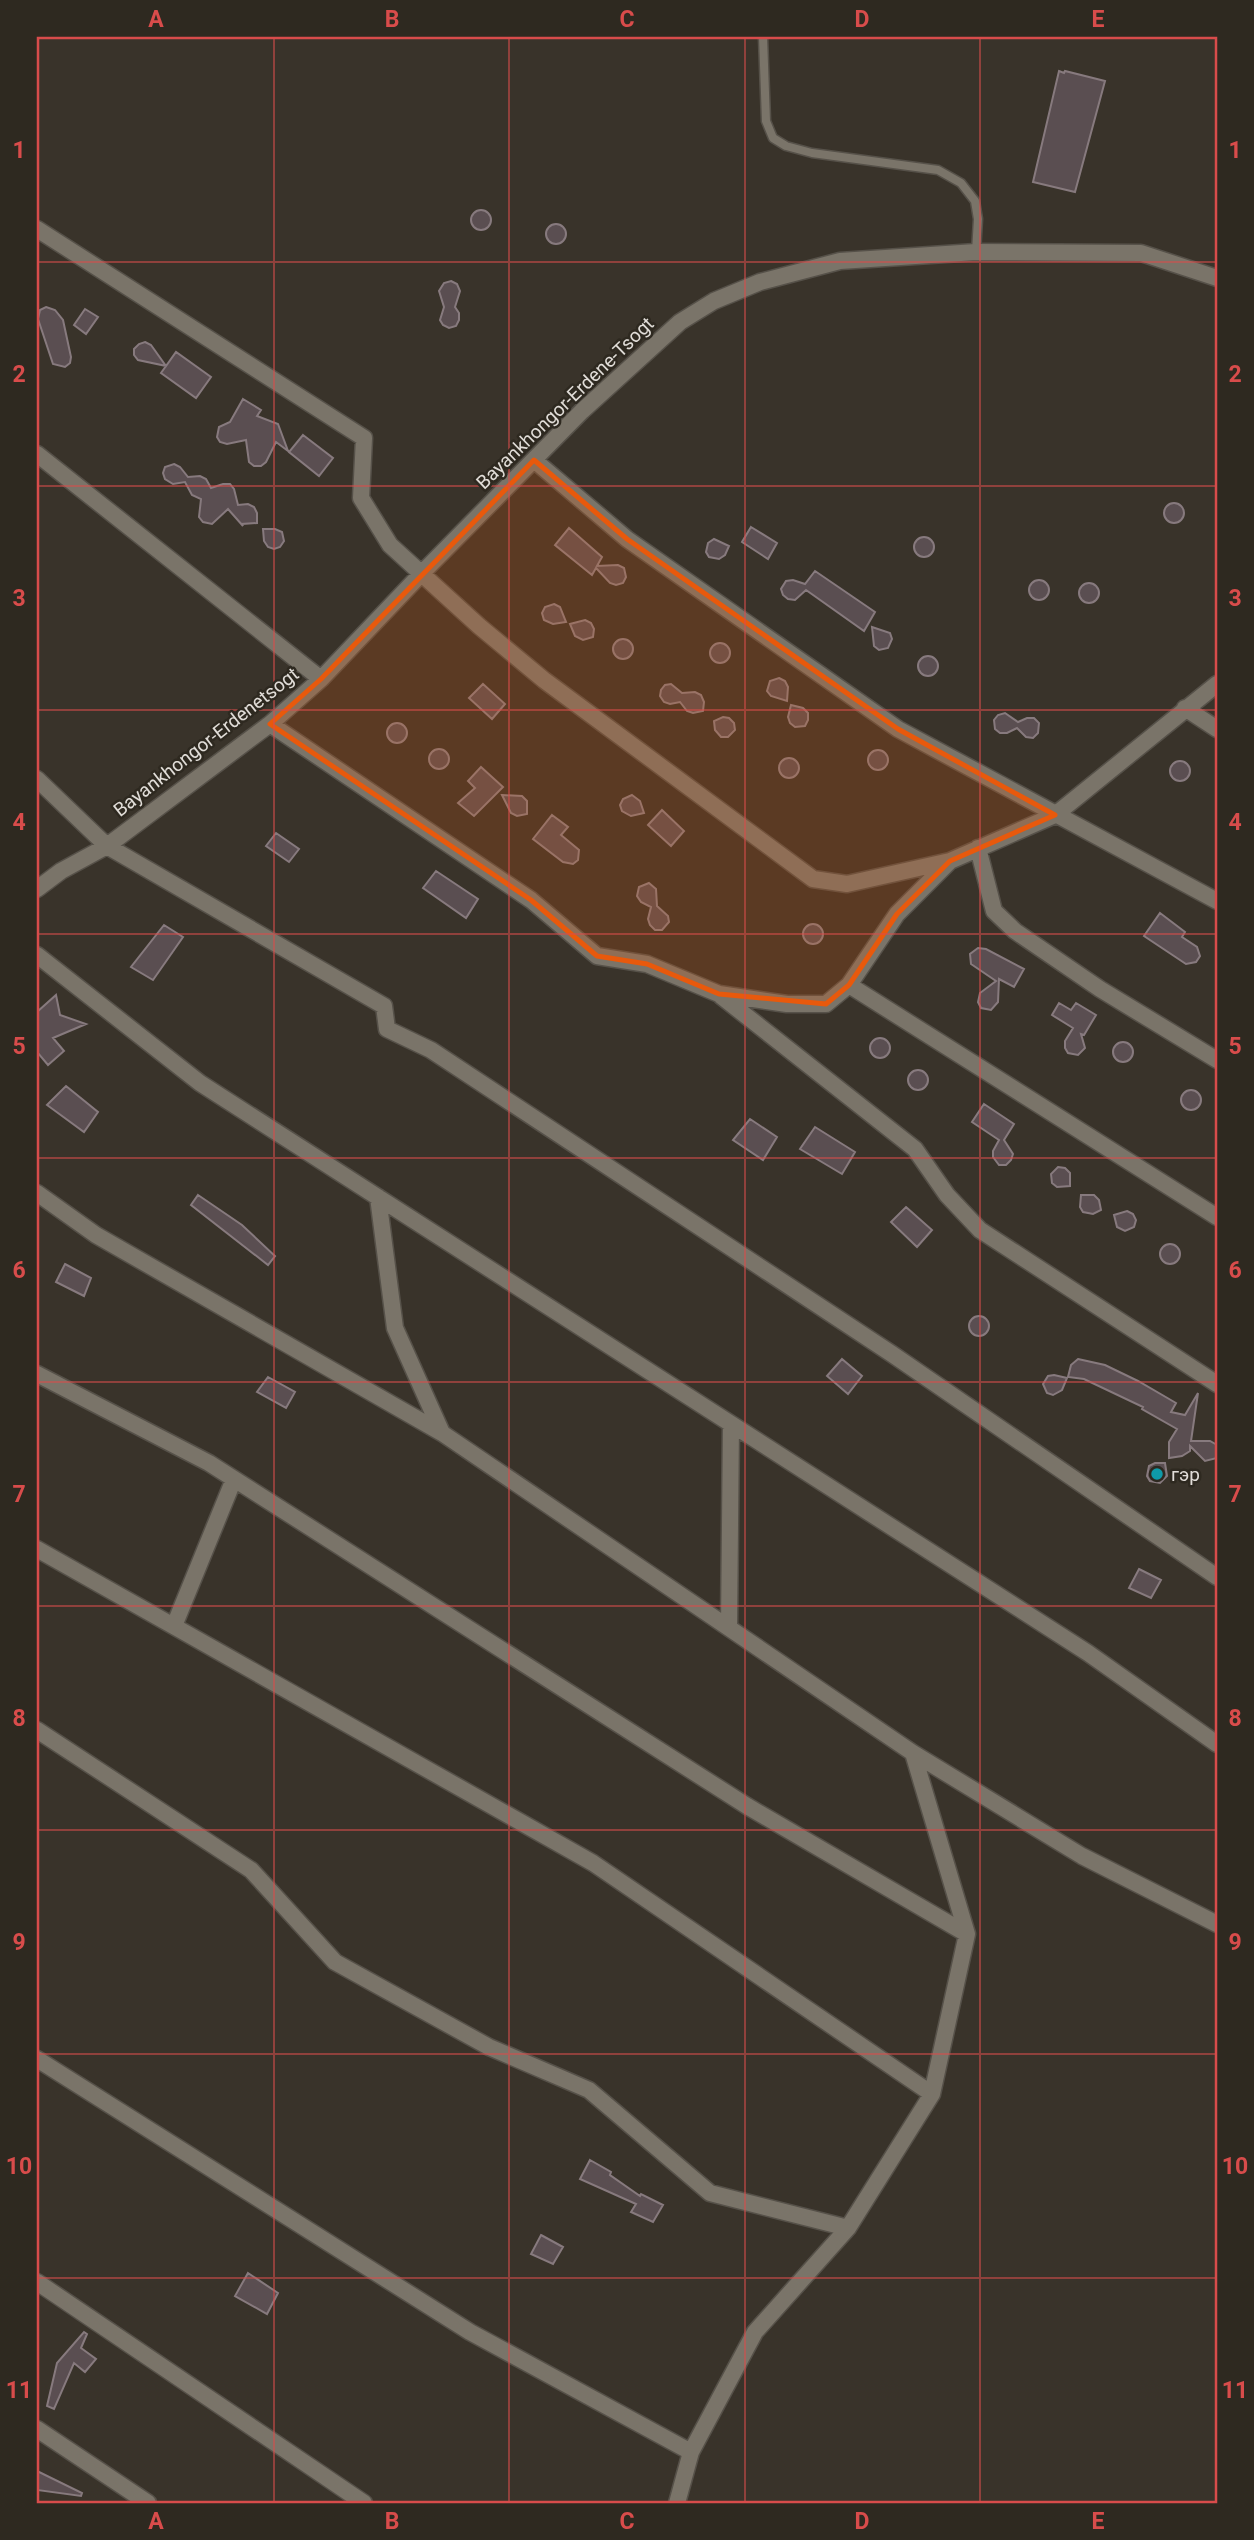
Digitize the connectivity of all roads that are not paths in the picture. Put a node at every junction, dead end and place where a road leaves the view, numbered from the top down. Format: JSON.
{"nodes":[{"id":1,"x":763,"y":37,"type":"edge"},
{"id":2,"x":37,"y":229,"type":"edge"},
{"id":3,"x":976,"y":252,"type":"junction"},
{"id":4,"x":1217,"y":278,"type":"edge"},
{"id":5,"x":37,"y":454,"type":"edge"},
{"id":6,"x":534,"y":460,"type":"junction"},
{"id":7,"x":474,"y":520,"type":"joint"},
{"id":8,"x":421,"y":574,"type":"junction"},
{"id":9,"x":321,"y":679,"type":"junction"},
{"id":10,"x":1217,"y":684,"type":"edge"},
{"id":11,"x":1185,"y":708,"type":"junction"},
{"id":12,"x":271,"y":724,"type":"junction"},
{"id":13,"x":1217,"y":729,"type":"edge"},
{"id":14,"x":37,"y":779,"type":"edge"},
{"id":15,"x":1055,"y":815,"type":"junction"},
{"id":16,"x":107,"y":846,"type":"junction"},
{"id":17,"x":978,"y":848,"type":"junction"},
{"id":18,"x":950,"y":861,"type":"junction"},
{"id":19,"x":37,"y":889,"type":"edge"},
{"id":20,"x":1217,"y":901,"type":"edge"},
{"id":21,"x":37,"y":955,"type":"edge"},
{"id":22,"x":849,"y":985,"type":"junction"},
{"id":23,"x":719,"y":994,"type":"junction"},
{"id":24,"x":1217,"y":1060,"type":"edge"},
{"id":25,"x":37,"y":1193,"type":"edge"},
{"id":26,"x":378,"y":1197,"type":"junction"},
{"id":27,"x":1217,"y":1217,"type":"edge"},
{"id":28,"x":37,"y":1374,"type":"edge"},
{"id":29,"x":1217,"y":1384,"type":"edge"},
{"id":30,"x":731,"y":1424,"type":"junction"},
{"id":31,"x":442,"y":1433,"type":"junction"},
{"id":32,"x":234,"y":1479,"type":"junction"},
{"id":33,"x":37,"y":1549,"type":"edge"},
{"id":34,"x":1217,"y":1577,"type":"edge"},
{"id":35,"x":173,"y":1626,"type":"junction"},
{"id":36,"x":729,"y":1627,"type":"junction"},
{"id":37,"x":37,"y":1730,"type":"edge"},
{"id":38,"x":1217,"y":1744,"type":"edge"},
{"id":39,"x":913,"y":1753,"type":"junction"},
{"id":40,"x":1217,"y":1924,"type":"edge"},
{"id":41,"x":967,"y":1934,"type":"junction"},
{"id":42,"x":37,"y":2059,"type":"edge"},
{"id":43,"x":932,"y":2094,"type":"junction"},
{"id":44,"x":848,"y":2228,"type":"junction"},
{"id":45,"x":37,"y":2282,"type":"edge"},
{"id":46,"x":37,"y":2429,"type":"edge"},
{"id":47,"x":691,"y":2452,"type":"junction"},
{"id":48,"x":148,"y":2503,"type":"edge"},
{"id":49,"x":364,"y":2503,"type":"edge"},
{"id":50,"x":677,"y":2503,"type":"edge"}],
"edges":[{"from":1,"to":3,"type":"lane"},
{"from":2,"to":8,"type":"street"},
{"from":3,"to":4,"type":"street","name":"Bayankhongor-Erdene-Tsogt"},
{"from":3,"to":6,"type":"street","name":"Bayankhongor-Erdene-Tsogt"},
{"from":5,"to":9,"type":"street"},
{"from":6,"to":7,"type":"street","name":"Bayankhongor-Erdene-Tsogt"},
{"from":6,"to":15,"type":"street"},
{"from":7,"to":8,"type":"street","name":"Bayankhongor-Erdenetsogt"},
{"from":8,"to":9,"type":"street","name":"Bayankhongor-Erdenetsogt"},
{"from":8,"to":18,"type":"street"},
{"from":9,"to":12,"type":"street","name":"Bayankhongor-Erdenetsogt"},
{"from":10,"to":11,"type":"street"},
{"from":11,"to":13,"type":"street"},
{"from":11,"to":15,"type":"street"},
{"from":12,"to":16,"type":"street","name":"Bayankhongor-Erdenetsogt"},
{"from":12,"to":23,"type":"street"},
{"from":14,"to":16,"type":"street"},
{"from":15,"to":17,"type":"street"},
{"from":15,"to":20,"type":"street"},
{"from":16,"to":19,"type":"street","name":"Bayankhongor-Erdenetsogt"},
{"from":16,"to":34,"type":"street"},
{"from":17,"to":18,"type":"street"},
{"from":17,"to":24,"type":"street"},
{"from":18,"to":22,"type":"street"},
{"from":21,"to":26,"type":"street"},
{"from":22,"to":23,"type":"street"},
{"from":22,"to":27,"type":"street"},
{"from":23,"to":29,"type":"street"},
{"from":25,"to":31,"type":"street"},
{"from":26,"to":30,"type":"street"},
{"from":26,"to":31,"type":"street"},
{"from":28,"to":32,"type":"street"},
{"from":30,"to":36,"type":"street"},
{"from":30,"to":38,"type":"street"},
{"from":31,"to":36,"type":"street"},
{"from":32,"to":35,"type":"street"},
{"from":32,"to":41,"type":"street"},
{"from":33,"to":35,"type":"street"},
{"from":35,"to":43,"type":"street"},
{"from":36,"to":39,"type":"street"},
{"from":37,"to":44,"type":"street"},
{"from":39,"to":40,"type":"street"},
{"from":39,"to":41,"type":"street"},
{"from":41,"to":43,"type":"street"},
{"from":42,"to":47,"type":"street"},
{"from":43,"to":44,"type":"street"},
{"from":44,"to":47,"type":"street"},
{"from":45,"to":49,"type":"street"},
{"from":46,"to":48,"type":"street"},
{"from":47,"to":50,"type":"street"}]}
